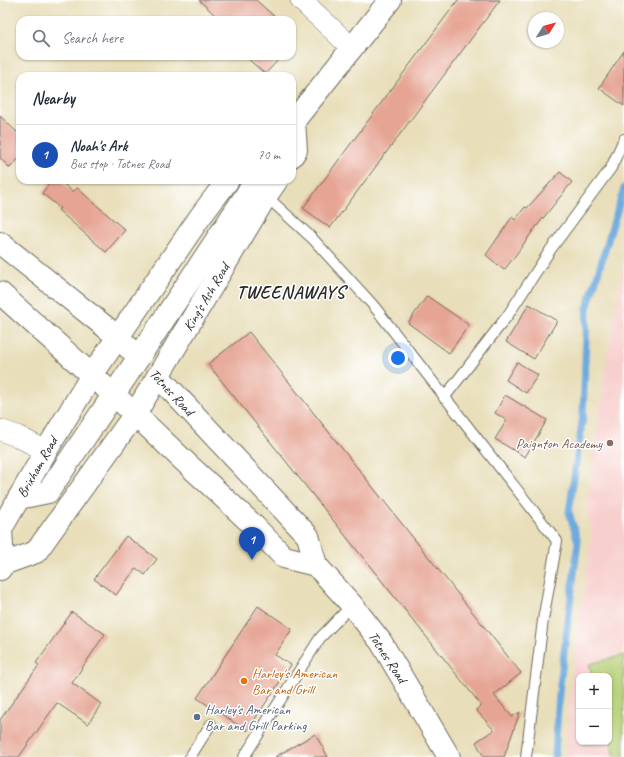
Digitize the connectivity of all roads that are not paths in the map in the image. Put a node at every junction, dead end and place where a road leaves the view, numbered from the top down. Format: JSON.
{"nodes":[{"id":1,"x":301,"y":0,"type":"edge"},
{"id":2,"x":390,"y":0,"type":"edge"},
{"id":3,"x":352,"y":48,"type":"junction"},
{"id":4,"x":296,"y":118,"type":"edge"},
{"id":5,"x":624,"y":139,"type":"edge"},
{"id":6,"x":225,"y":184,"type":"edge"},
{"id":7,"x":253,"y":184,"type":"edge"},
{"id":8,"x":269,"y":185,"type":"edge"},
{"id":9,"x":0,"y":243,"type":"edge"},
{"id":10,"x":0,"y":292,"type":"edge"},
{"id":11,"x":118,"y":337,"type":"junction"},
{"id":12,"x":139,"y":357,"type":"junction"},
{"id":13,"x":92,"y":375,"type":"junction"},
{"id":14,"x":158,"y":376,"type":"junction"},
{"id":15,"x":114,"y":395,"type":"junction"},
{"id":16,"x":444,"y":398,"type":"junction"},
{"id":17,"x":135,"y":414,"type":"junction"},
{"id":18,"x":0,"y":430,"type":"edge"},
{"id":19,"x":46,"y":451,"type":"junction"},
{"id":20,"x":19,"y":498,"type":"junction"},
{"id":21,"x":316,"y":565,"type":"junction"},
{"id":22,"x":2,"y":566,"type":"edge"},
{"id":23,"x":352,"y":605,"type":"junction"},
{"id":24,"x":211,"y":724,"type":"dead end"},
{"id":25,"x":190,"y":757,"type":"edge"},
{"id":26,"x":244,"y":757,"type":"edge"},
{"id":27,"x":449,"y":757,"type":"edge"},
{"id":28,"x":526,"y":757,"type":"edge"}],
"edges":[{"from":1,"to":3,"type":"street"},
{"from":2,"to":3,"type":"main road"},
{"from":3,"to":4,"type":"main road"},
{"from":5,"to":16,"type":"lane"},
{"from":6,"to":11,"type":"main road"},
{"from":7,"to":12,"type":"main road"},
{"from":8,"to":14,"type":"main road","name":"King's Ash Road"},
{"from":8,"to":16,"type":"lane"},
{"from":9,"to":11,"type":"main road","name":"Totnes Road"},
{"from":10,"to":13,"type":"main road"},
{"from":11,"to":12,"type":"main road","name":"Totnes Road"},
{"from":11,"to":13,"type":"main road"},
{"from":12,"to":14,"type":"main road","name":"Totnes Road"},
{"from":12,"to":15,"type":"main road"},
{"from":13,"to":15,"type":"main road"},
{"from":13,"to":19,"type":"main road","name":"Brixham Road"},
{"from":14,"to":17,"type":"main road","name":"King's Ash Road"},
{"from":14,"to":21,"type":"main road","name":"Totnes Road"},
{"from":15,"to":17,"type":"main road"},
{"from":15,"to":20,"type":"main road"},
{"from":16,"to":28,"type":"lane"},
{"from":17,"to":21,"type":"main road"},
{"from":17,"to":22,"type":"main road","name":"Brixham Road"},
{"from":18,"to":19,"type":"street"},
{"from":19,"to":20,"type":"main road","name":"Brixham Road"},
{"from":20,"to":22,"type":"main road","name":"Brixham Road"},
{"from":21,"to":23,"type":"main road","name":"Totnes Road"},
{"from":23,"to":26,"type":"lane"},
{"from":23,"to":27,"type":"main road","name":"Totnes Road"},
{"from":24,"to":25,"type":"lane"}]}
